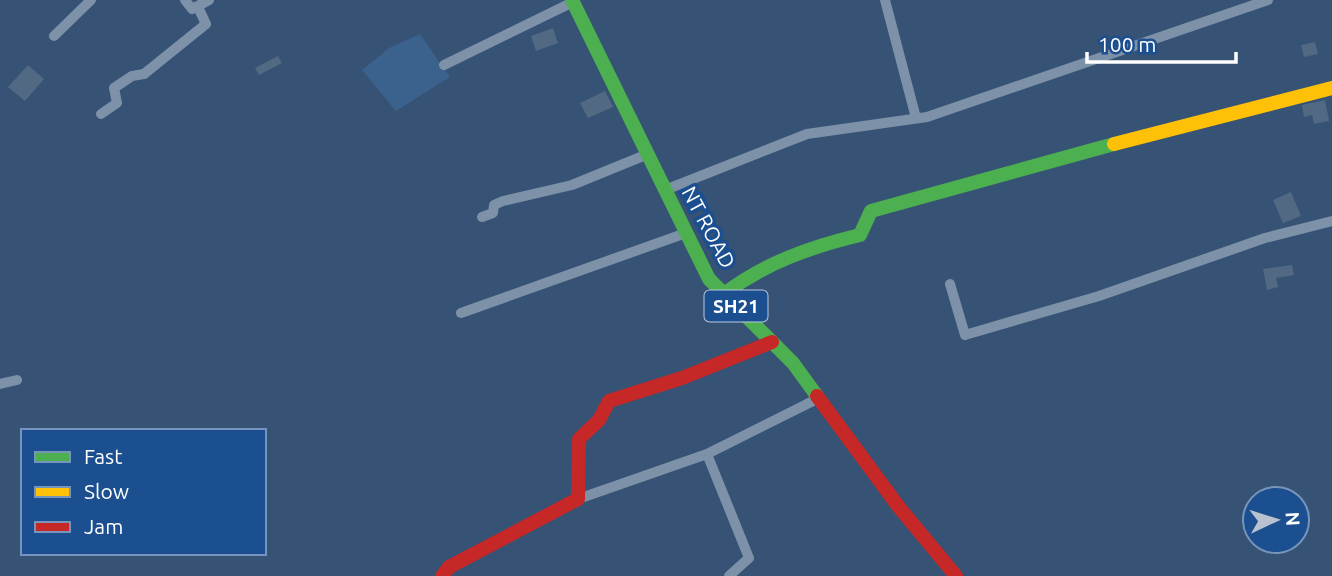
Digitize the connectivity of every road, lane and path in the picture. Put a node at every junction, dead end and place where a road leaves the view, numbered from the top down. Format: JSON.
{"nodes":[{"id":1,"x":91,"y":0,"type":"edge"},
{"id":2,"x":185,"y":0,"type":"edge"},
{"id":3,"x":209,"y":0,"type":"edge"},
{"id":4,"x":885,"y":0,"type":"edge"},
{"id":5,"x":1268,"y":0,"type":"edge"},
{"id":6,"x":572,"y":1,"type":"edge"},
{"id":7,"x":198,"y":7,"type":"junction"},
{"id":8,"x":54,"y":36,"type":"dead end"},
{"id":9,"x":444,"y":65,"type":"dead end"},
{"id":10,"x":1332,"y":88,"type":"edge"},
{"id":11,"x":102,"y":114,"type":"dead end"},
{"id":12,"x":916,"y":118,"type":"junction"},
{"id":13,"x":648,"y":155,"type":"junction"},
{"id":14,"x":665,"y":190,"type":"junction"},
{"id":15,"x":482,"y":217,"type":"dead end"},
{"id":16,"x":1332,"y":220,"type":"edge"},
{"id":17,"x":686,"y":233,"type":"junction"},
{"id":18,"x":950,"y":284,"type":"dead end"},
{"id":19,"x":724,"y":294,"type":"junction"},
{"id":20,"x":461,"y":313,"type":"dead end"},
{"id":21,"x":772,"y":342,"type":"junction"},
{"id":22,"x":17,"y":380,"type":"dead end"},
{"id":23,"x":0,"y":384,"type":"edge"},
{"id":24,"x":819,"y":398,"type":"junction"},
{"id":25,"x":708,"y":454,"type":"junction"},
{"id":26,"x":578,"y":499,"type":"junction"},
{"id":27,"x":442,"y":576,"type":"edge"},
{"id":28,"x":729,"y":576,"type":"edge"},
{"id":29,"x":956,"y":576,"type":"edge"}],
"edges":[{"from":1,"to":8,"type":"street"},
{"from":2,"to":7,"type":"street"},
{"from":3,"to":7,"type":"street"},
{"from":4,"to":12,"type":"street"},
{"from":5,"to":12,"type":"street"},
{"from":6,"to":9,"type":"street"},
{"from":6,"to":13,"type":"street","name":"NT ROAD","number":"SH21"},
{"from":7,"to":11,"type":"street"},
{"from":10,"to":19,"type":"street"},
{"from":12,"to":14,"type":"street"},
{"from":13,"to":14,"type":"street","name":"NT ROAD","number":"SH21"},
{"from":13,"to":15,"type":"street"},
{"from":14,"to":17,"type":"street","name":"NT ROAD","number":"SH21"},
{"from":16,"to":18,"type":"street"},
{"from":17,"to":19,"type":"street","name":"NT ROAD","number":"SH21"},
{"from":17,"to":20,"type":"street"},
{"from":19,"to":21,"type":"street","name":"NT ROAD","number":"SH21"},
{"from":21,"to":24,"type":"street","name":"NT ROAD","number":"SH21"},
{"from":21,"to":26,"type":"street"},
{"from":22,"to":23,"type":"street"},
{"from":24,"to":25,"type":"street"},
{"from":24,"to":29,"type":"street","name":"NT ROAD","number":"SH21"},
{"from":25,"to":26,"type":"street"},
{"from":25,"to":28,"type":"street"},
{"from":26,"to":27,"type":"street"}]}
